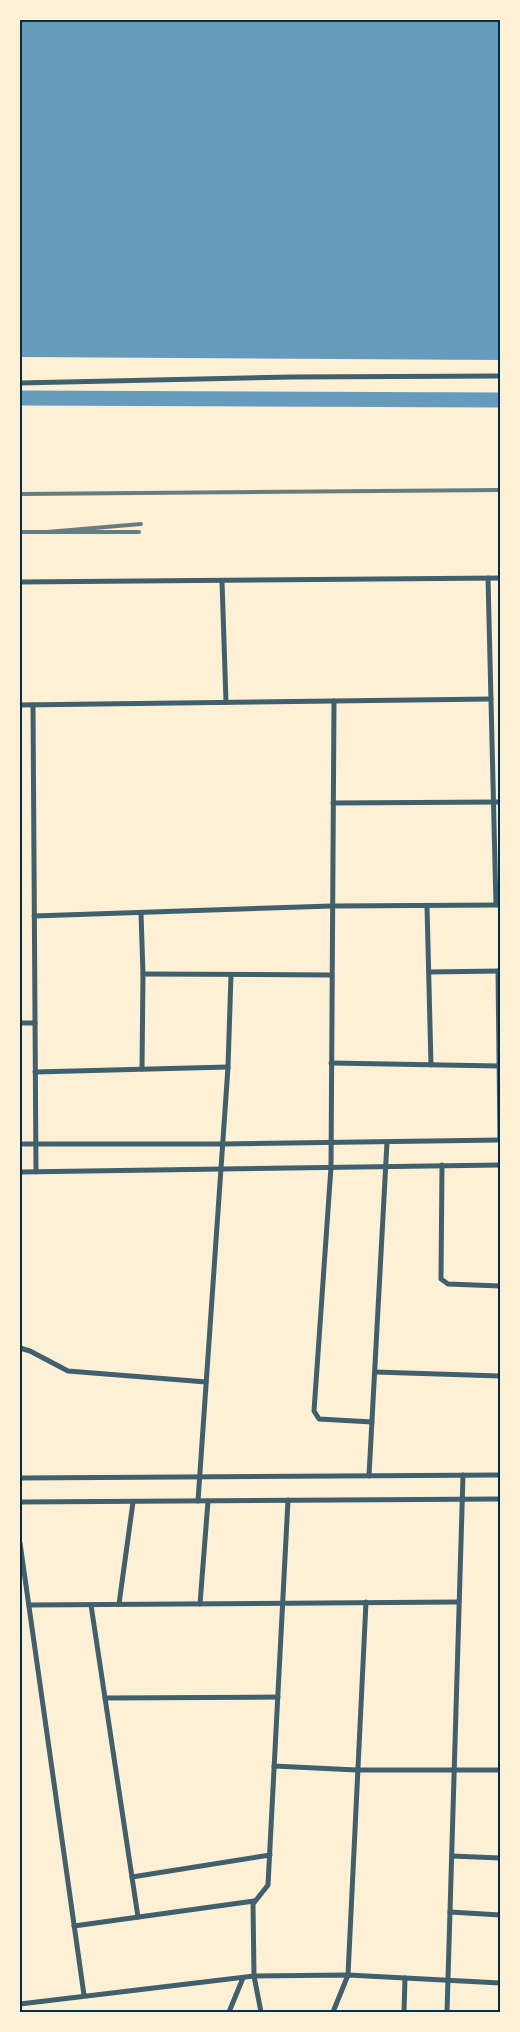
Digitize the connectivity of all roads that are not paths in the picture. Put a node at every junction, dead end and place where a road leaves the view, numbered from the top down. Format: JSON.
{"nodes":[{"id":1,"x":500,"y":376,"type":"edge"},
{"id":2,"x":20,"y":383,"type":"edge"},
{"id":3,"x":488,"y":578,"type":"junction"},
{"id":4,"x":500,"y":578,"type":"edge"},
{"id":5,"x":222,"y":581,"type":"junction"},
{"id":6,"x":20,"y":582,"type":"edge"},
{"id":7,"x":491,"y":699,"type":"junction"},
{"id":8,"x":334,"y":701,"type":"junction"},
{"id":9,"x":226,"y":702,"type":"junction"},
{"id":10,"x":20,"y":705,"type":"edge"},
{"id":11,"x":33,"y":705,"type":"junction"},
{"id":12,"x":500,"y":802,"type":"edge"},
{"id":13,"x":333,"y":803,"type":"junction"},
{"id":14,"x":494,"y":803,"type":"junction"},
{"id":15,"x":498,"y":905,"type":"edge"},
{"id":16,"x":332,"y":906,"type":"junction"},
{"id":17,"x":427,"y":906,"type":"junction"},
{"id":18,"x":141,"y":912,"type":"junction"},
{"id":19,"x":34,"y":916,"type":"junction"},
{"id":20,"x":499,"y":971,"type":"edge"},
{"id":21,"x":429,"y":972,"type":"junction"},
{"id":22,"x":143,"y":974,"type":"junction"},
{"id":23,"x":231,"y":975,"type":"junction"},
{"id":24,"x":331,"y":975,"type":"junction"},
{"id":25,"x":20,"y":1023,"type":"edge"},
{"id":26,"x":35,"y":1023,"type":"junction"},
{"id":27,"x":332,"y":1064,"type":"junction"},
{"id":28,"x":431,"y":1065,"type":"junction"},
{"id":29,"x":499,"y":1066,"type":"edge"},
{"id":30,"x":228,"y":1067,"type":"junction"},
{"id":31,"x":142,"y":1069,"type":"junction"},
{"id":32,"x":36,"y":1072,"type":"junction"},
{"id":33,"x":500,"y":1140,"type":"edge"},
{"id":34,"x":331,"y":1142,"type":"junction"},
{"id":35,"x":387,"y":1142,"type":"junction"},
{"id":36,"x":20,"y":1144,"type":"edge"},
{"id":37,"x":36,"y":1144,"type":"junction"},
{"id":38,"x":222,"y":1144,"type":"junction"},
{"id":39,"x":500,"y":1165,"type":"edge"},
{"id":40,"x":386,"y":1166,"type":"junction"},
{"id":41,"x":442,"y":1166,"type":"junction"},
{"id":42,"x":331,"y":1167,"type":"junction"},
{"id":43,"x":220,"y":1168,"type":"junction"},
{"id":44,"x":20,"y":1172,"type":"edge"},
{"id":45,"x":36,"y":1172,"type":"junction"},
{"id":46,"x":500,"y":1286,"type":"edge"},
{"id":47,"x":20,"y":1348,"type":"edge"},
{"id":48,"x":375,"y":1372,"type":"junction"},
{"id":49,"x":500,"y":1376,"type":"edge"},
{"id":50,"x":206,"y":1382,"type":"junction"},
{"id":51,"x":372,"y":1422,"type":"junction"},
{"id":52,"x":463,"y":1475,"type":"junction"},
{"id":53,"x":500,"y":1475,"type":"edge"},
{"id":54,"x":369,"y":1476,"type":"junction"},
{"id":55,"x":199,"y":1477,"type":"junction"},
{"id":56,"x":20,"y":1478,"type":"edge"},
{"id":57,"x":462,"y":1499,"type":"junction"},
{"id":58,"x":500,"y":1499,"type":"edge"},
{"id":59,"x":288,"y":1500,"type":"junction"},
{"id":60,"x":198,"y":1501,"type":"junction"},
{"id":61,"x":208,"y":1501,"type":"junction"},
{"id":62,"x":20,"y":1502,"type":"edge"},
{"id":63,"x":133,"y":1502,"type":"junction"},
{"id":64,"x":20,"y":1543,"type":"edge"},
{"id":65,"x":366,"y":1602,"type":"junction"},
{"id":66,"x":459,"y":1602,"type":"junction"},
{"id":67,"x":283,"y":1603,"type":"junction"},
{"id":68,"x":91,"y":1604,"type":"junction"},
{"id":69,"x":119,"y":1604,"type":"junction"},
{"id":70,"x":200,"y":1604,"type":"junction"},
{"id":71,"x":29,"y":1605,"type":"junction"},
{"id":72,"x":278,"y":1697,"type":"junction"},
{"id":73,"x":106,"y":1698,"type":"junction"},
{"id":74,"x":274,"y":1766,"type":"junction"},
{"id":75,"x":356,"y":1770,"type":"junction"},
{"id":76,"x":500,"y":1770,"type":"edge"},
{"id":77,"x":454,"y":1772,"type":"junction"},
{"id":78,"x":270,"y":1855,"type":"junction"},
{"id":79,"x":452,"y":1856,"type":"junction"},
{"id":80,"x":500,"y":1858,"type":"edge"},
{"id":81,"x":132,"y":1877,"type":"junction"},
{"id":82,"x":254,"y":1901,"type":"junction"},
{"id":83,"x":450,"y":1912,"type":"junction"},
{"id":84,"x":500,"y":1915,"type":"edge"},
{"id":85,"x":138,"y":1917,"type":"junction"},
{"id":86,"x":74,"y":1926,"type":"junction"},
{"id":87,"x":348,"y":1975,"type":"junction"},
{"id":88,"x":254,"y":1976,"type":"junction"},
{"id":89,"x":243,"y":1978,"type":"junction"},
{"id":90,"x":405,"y":1978,"type":"junction"},
{"id":91,"x":448,"y":1980,"type":"junction"},
{"id":92,"x":500,"y":1983,"type":"edge"},
{"id":93,"x":84,"y":1995,"type":"junction"},
{"id":94,"x":20,"y":2003,"type":"edge"},
{"id":95,"x":22,"y":2012,"type":"edge"},
{"id":96,"x":229,"y":2012,"type":"edge"},
{"id":97,"x":261,"y":2012,"type":"edge"},
{"id":98,"x":332,"y":2012,"type":"edge"},
{"id":99,"x":404,"y":2012,"type":"edge"},
{"id":100,"x":447,"y":2012,"type":"edge"}],
"edges":[{"from":1,"to":2,"type":"street"},
{"from":3,"to":4,"type":"street"},
{"from":3,"to":5,"type":"street"},
{"from":3,"to":7,"type":"street"},
{"from":5,"to":6,"type":"street"},
{"from":5,"to":9,"type":"street"},
{"from":7,"to":8,"type":"street"},
{"from":7,"to":14,"type":"street"},
{"from":8,"to":9,"type":"street"},
{"from":8,"to":13,"type":"street"},
{"from":9,"to":11,"type":"street"},
{"from":10,"to":11,"type":"street"},
{"from":11,"to":19,"type":"street"},
{"from":12,"to":14,"type":"street"},
{"from":13,"to":14,"type":"street"},
{"from":13,"to":16,"type":"street"},
{"from":14,"to":15,"type":"street"},
{"from":15,"to":17,"type":"street"},
{"from":16,"to":17,"type":"street"},
{"from":16,"to":18,"type":"street"},
{"from":16,"to":24,"type":"street"},
{"from":17,"to":21,"type":"street"},
{"from":18,"to":19,"type":"street"},
{"from":18,"to":22,"type":"street"},
{"from":19,"to":26,"type":"street"},
{"from":20,"to":21,"type":"street"},
{"from":20,"to":29,"type":"street"},
{"from":21,"to":28,"type":"street"},
{"from":22,"to":23,"type":"street"},
{"from":22,"to":31,"type":"street"},
{"from":23,"to":24,"type":"street"},
{"from":23,"to":30,"type":"street"},
{"from":24,"to":27,"type":"street"},
{"from":25,"to":26,"type":"street"},
{"from":26,"to":32,"type":"street"},
{"from":27,"to":28,"type":"street"},
{"from":27,"to":34,"type":"street"},
{"from":28,"to":29,"type":"street"},
{"from":29,"to":33,"type":"street"},
{"from":30,"to":31,"type":"street"},
{"from":30,"to":38,"type":"street"},
{"from":31,"to":32,"type":"street"},
{"from":32,"to":37,"type":"street"},
{"from":33,"to":35,"type":"street"},
{"from":34,"to":35,"type":"street"},
{"from":34,"to":38,"type":"street"},
{"from":34,"to":42,"type":"street"},
{"from":35,"to":40,"type":"street"},
{"from":36,"to":37,"type":"street"},
{"from":37,"to":38,"type":"street"},
{"from":37,"to":45,"type":"street"},
{"from":38,"to":43,"type":"street"},
{"from":39,"to":41,"type":"street"},
{"from":40,"to":41,"type":"street"},
{"from":40,"to":42,"type":"street"},
{"from":40,"to":48,"type":"street"},
{"from":41,"to":46,"type":"street"},
{"from":42,"to":43,"type":"street"},
{"from":42,"to":51,"type":"street"},
{"from":43,"to":45,"type":"street"},
{"from":43,"to":50,"type":"street"},
{"from":44,"to":45,"type":"street"},
{"from":47,"to":50,"type":"street"},
{"from":48,"to":49,"type":"street"},
{"from":48,"to":51,"type":"street"},
{"from":50,"to":55,"type":"street"},
{"from":51,"to":54,"type":"street"},
{"from":52,"to":53,"type":"street"},
{"from":52,"to":54,"type":"street"},
{"from":52,"to":57,"type":"street"},
{"from":54,"to":55,"type":"street"},
{"from":55,"to":56,"type":"street"},
{"from":55,"to":60,"type":"street"},
{"from":57,"to":58,"type":"street"},
{"from":57,"to":59,"type":"street"},
{"from":57,"to":66,"type":"street"},
{"from":59,"to":61,"type":"street"},
{"from":59,"to":67,"type":"street"},
{"from":60,"to":61,"type":"street"},
{"from":60,"to":63,"type":"street"},
{"from":61,"to":70,"type":"street"},
{"from":62,"to":63,"type":"street"},
{"from":63,"to":69,"type":"street"},
{"from":64,"to":71,"type":"street"},
{"from":65,"to":66,"type":"street"},
{"from":65,"to":67,"type":"street"},
{"from":65,"to":75,"type":"street"},
{"from":66,"to":77,"type":"street"},
{"from":67,"to":70,"type":"street"},
{"from":67,"to":72,"type":"street"},
{"from":68,"to":69,"type":"street"},
{"from":68,"to":71,"type":"street"},
{"from":68,"to":73,"type":"street"},
{"from":69,"to":70,"type":"street"},
{"from":71,"to":86,"type":"street"},
{"from":72,"to":73,"type":"street"},
{"from":72,"to":74,"type":"street"},
{"from":73,"to":81,"type":"street"},
{"from":74,"to":75,"type":"street"},
{"from":74,"to":78,"type":"street"},
{"from":75,"to":77,"type":"street"},
{"from":75,"to":87,"type":"street"},
{"from":76,"to":77,"type":"street"},
{"from":77,"to":79,"type":"street"},
{"from":78,"to":81,"type":"street"},
{"from":78,"to":82,"type":"street"},
{"from":79,"to":80,"type":"street"},
{"from":79,"to":83,"type":"street"},
{"from":81,"to":85,"type":"street"},
{"from":82,"to":85,"type":"street"},
{"from":82,"to":88,"type":"street"},
{"from":83,"to":84,"type":"street"},
{"from":83,"to":91,"type":"street"},
{"from":85,"to":86,"type":"street"},
{"from":86,"to":93,"type":"street"},
{"from":87,"to":88,"type":"street"},
{"from":87,"to":90,"type":"street"},
{"from":87,"to":98,"type":"street"},
{"from":88,"to":89,"type":"street"},
{"from":88,"to":97,"type":"street"},
{"from":89,"to":93,"type":"street"},
{"from":89,"to":96,"type":"street"},
{"from":90,"to":91,"type":"street"},
{"from":90,"to":99,"type":"street"},
{"from":91,"to":92,"type":"street"},
{"from":91,"to":100,"type":"street"},
{"from":93,"to":94,"type":"street"},
{"from":94,"to":95,"type":"street"}]}
